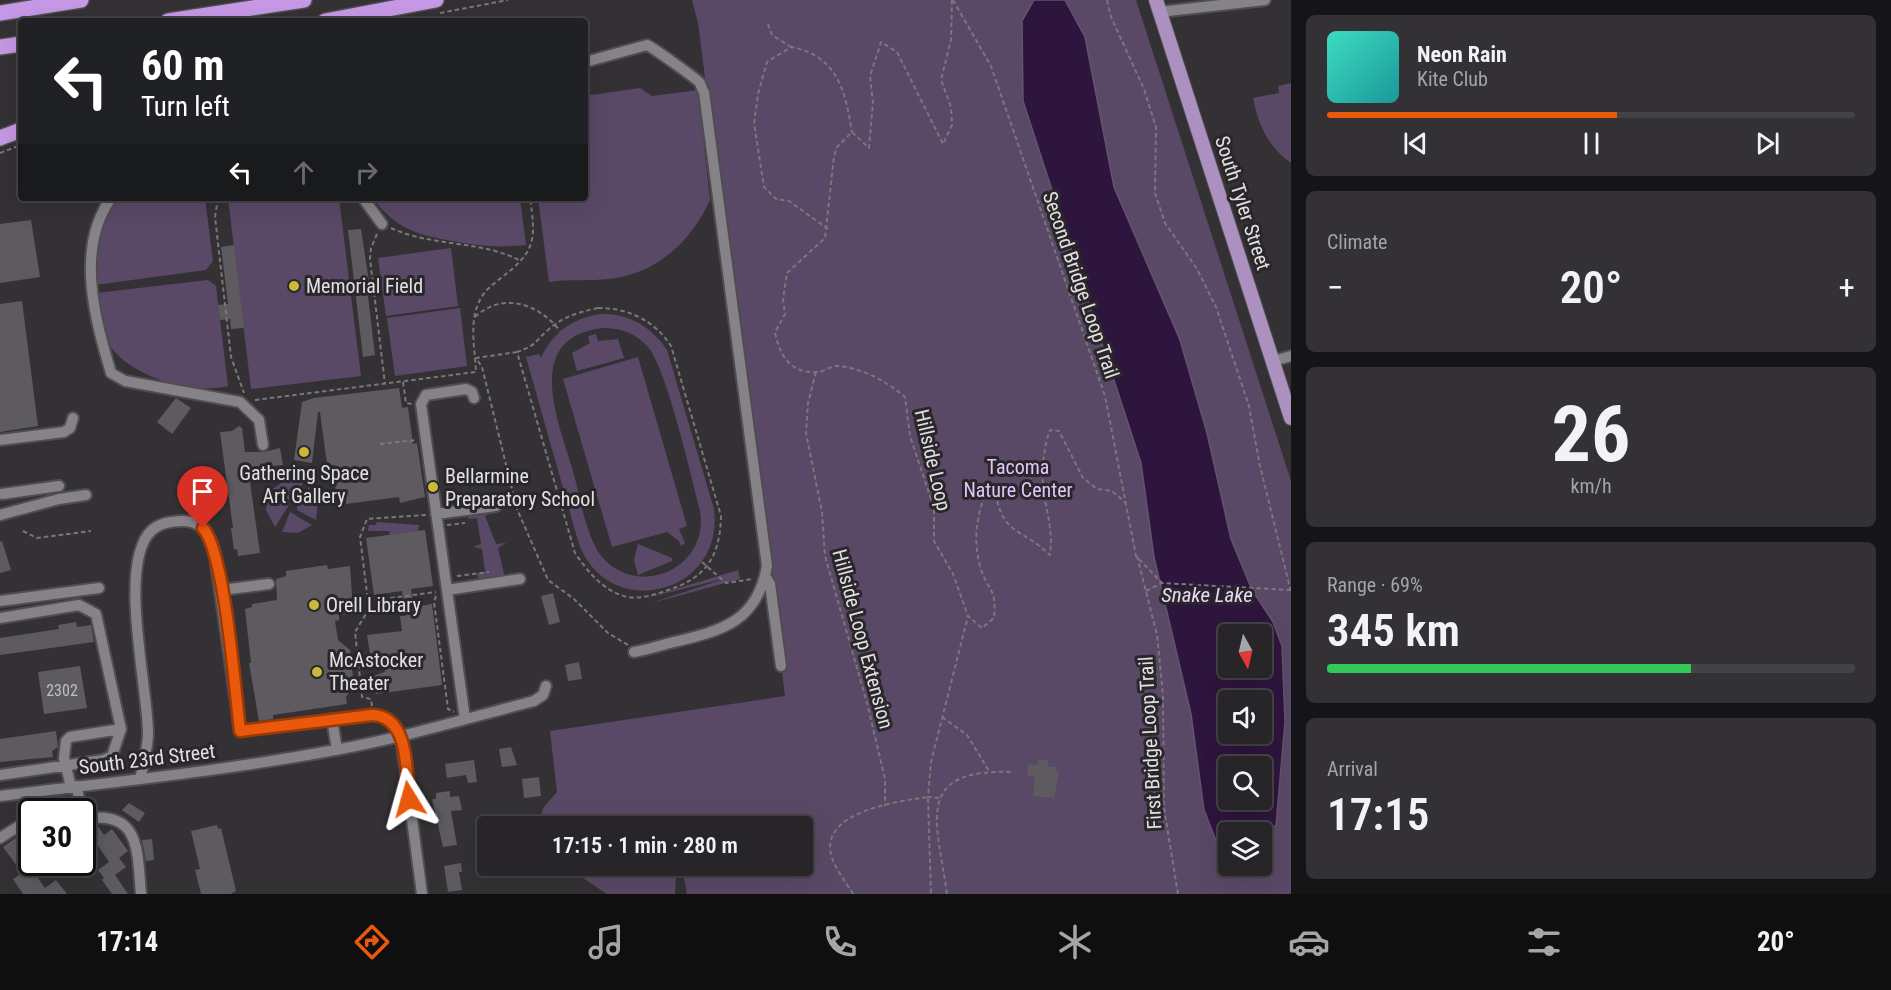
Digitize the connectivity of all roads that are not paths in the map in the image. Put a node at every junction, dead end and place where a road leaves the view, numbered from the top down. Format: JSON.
{"nodes":[{"id":1,"x":81,"y":0,"type":"edge"},
{"id":2,"x":304,"y":0,"type":"edge"},
{"id":3,"x":1264,"y":0,"type":"edge"},
{"id":4,"x":1158,"y":6,"type":"edge"},
{"id":5,"x":434,"y":7,"type":"edge"},
{"id":6,"x":0,"y":13,"type":"edge"},
{"id":7,"x":187,"y":18,"type":"edge"},
{"id":8,"x":348,"y":18,"type":"edge"},
{"id":9,"x":18,"y":44,"type":"edge"},
{"id":10,"x":0,"y":47,"type":"edge"},
{"id":11,"x":588,"y":61,"type":"edge"},
{"id":12,"x":18,"y":131,"type":"edge"},
{"id":13,"x":0,"y":138,"type":"edge"},
{"id":14,"x":110,"y":201,"type":"edge"},
{"id":15,"x":365,"y":201,"type":"edge"},
{"id":16,"x":382,"y":224,"type":"road end"},
{"id":17,"x":1291,"y":356,"type":"edge"},
{"id":18,"x":1273,"y":361,"type":"junction"},
{"id":19,"x":474,"y":398,"type":"dead end"},
{"id":20,"x":73,"y":418,"type":"dead end"},
{"id":21,"x":1291,"y":418,"type":"edge"},
{"id":22,"x":0,"y":440,"type":"edge"},
{"id":23,"x":263,"y":445,"type":"dead end"},
{"id":24,"x":59,"y":486,"type":"dead end"},
{"id":25,"x":2,"y":494,"type":"dead end"},
{"id":26,"x":86,"y":495,"type":"dead end"},
{"id":27,"x":496,"y":506,"type":"dead end"},
{"id":28,"x":436,"y":514,"type":"junction"},
{"id":29,"x":0,"y":515,"type":"edge"},
{"id":30,"x":765,"y":576,"type":"junction"},
{"id":31,"x":520,"y":579,"type":"dead end"},
{"id":32,"x":269,"y":584,"type":"dead end"},
{"id":33,"x":99,"y":588,"type":"dead end"},
{"id":34,"x":222,"y":590,"type":"junction"},
{"id":35,"x":447,"y":590,"type":"junction"},
{"id":36,"x":75,"y":591,"type":"junction"},
{"id":37,"x":0,"y":601,"type":"edge"},
{"id":38,"x":79,"y":605,"type":"junction"},
{"id":39,"x":0,"y":618,"type":"edge"},
{"id":40,"x":637,"y":652,"type":"road end"},
{"id":41,"x":781,"y":666,"type":"dead end"},
{"id":42,"x":546,"y":686,"type":"dead end"},
{"id":43,"x":332,"y":719,"type":"junction"},
{"id":44,"x":465,"y":719,"type":"junction"},
{"id":45,"x":121,"y":729,"type":"junction"},
{"id":46,"x":401,"y":737,"type":"junction"},
{"id":47,"x":337,"y":750,"type":"junction"},
{"id":48,"x":67,"y":765,"type":"junction"},
{"id":49,"x":18,"y":772,"type":"junction"},
{"id":50,"x":0,"y":775,"type":"edge"},
{"id":51,"x":140,"y":779,"type":"junction"},
{"id":52,"x":74,"y":787,"type":"junction"},
{"id":53,"x":22,"y":793,"type":"junction"},
{"id":54,"x":0,"y":796,"type":"edge"},
{"id":55,"x":77,"y":798,"type":"edge"},
{"id":56,"x":96,"y":818,"type":"edge"},
{"id":57,"x":18,"y":827,"type":"edge"},
{"id":58,"x":0,"y":838,"type":"edge"},
{"id":59,"x":141,"y":894,"type":"edge"},
{"id":60,"x":422,"y":894,"type":"edge"}],
"edges":[{"from":1,"to":6,"type":"highway"},
{"from":2,"to":7,"type":"highway"},
{"from":3,"to":4,"type":"street"},
{"from":4,"to":18,"type":"main road","name":"South Tyler Street"},
{"from":5,"to":8,"type":"highway"},
{"from":9,"to":10,"type":"highway"},
{"from":11,"to":30,"type":"street"},
{"from":12,"to":13,"type":"highway"},
{"from":14,"to":23,"type":"street"},
{"from":15,"to":16,"type":"street"},
{"from":17,"to":18,"type":"street"},
{"from":18,"to":21,"type":"main road","name":"South Tyler Street"},
{"from":19,"to":28,"type":"street"},
{"from":20,"to":22,"type":"street"},
{"from":24,"to":25,"type":"street"},
{"from":26,"to":29,"type":"street"},
{"from":27,"to":28,"type":"street"},
{"from":28,"to":35,"type":"street"},
{"from":30,"to":40,"type":"street"},
{"from":30,"to":41,"type":"street"},
{"from":31,"to":35,"type":"street"},
{"from":32,"to":34,"type":"street"},
{"from":33,"to":36,"type":"street"},
{"from":34,"to":43,"type":"street"},
{"from":34,"to":51,"type":"street"},
{"from":35,"to":44,"type":"street"},
{"from":36,"to":37,"type":"street"},
{"from":36,"to":38,"type":"street"},
{"from":38,"to":39,"type":"street"},
{"from":38,"to":45,"type":"street"},
{"from":42,"to":44,"type":"street","name":"South 23rd Street"},
{"from":43,"to":46,"type":"street"},
{"from":43,"to":47,"type":"street"},
{"from":44,"to":46,"type":"street","name":"South 23rd Street"},
{"from":45,"to":48,"type":"street"},
{"from":45,"to":48,"type":"street"},
{"from":46,"to":47,"type":"street","name":"South 23rd Street"},
{"from":46,"to":60,"type":"street"},
{"from":47,"to":51,"type":"street","name":"South 23rd Street"},
{"from":48,"to":49,"type":"street"},
{"from":48,"to":52,"type":"street"},
{"from":49,"to":50,"type":"street"},
{"from":49,"to":53,"type":"street"},
{"from":51,"to":52,"type":"street","name":"South 23rd Street"},
{"from":52,"to":53,"type":"street","name":"South 23rd Street"},
{"from":52,"to":55,"type":"street"},
{"from":53,"to":54,"type":"street","name":"South 23rd Street"},
{"from":56,"to":59,"type":"street"},
{"from":57,"to":58,"type":"street"}]}
